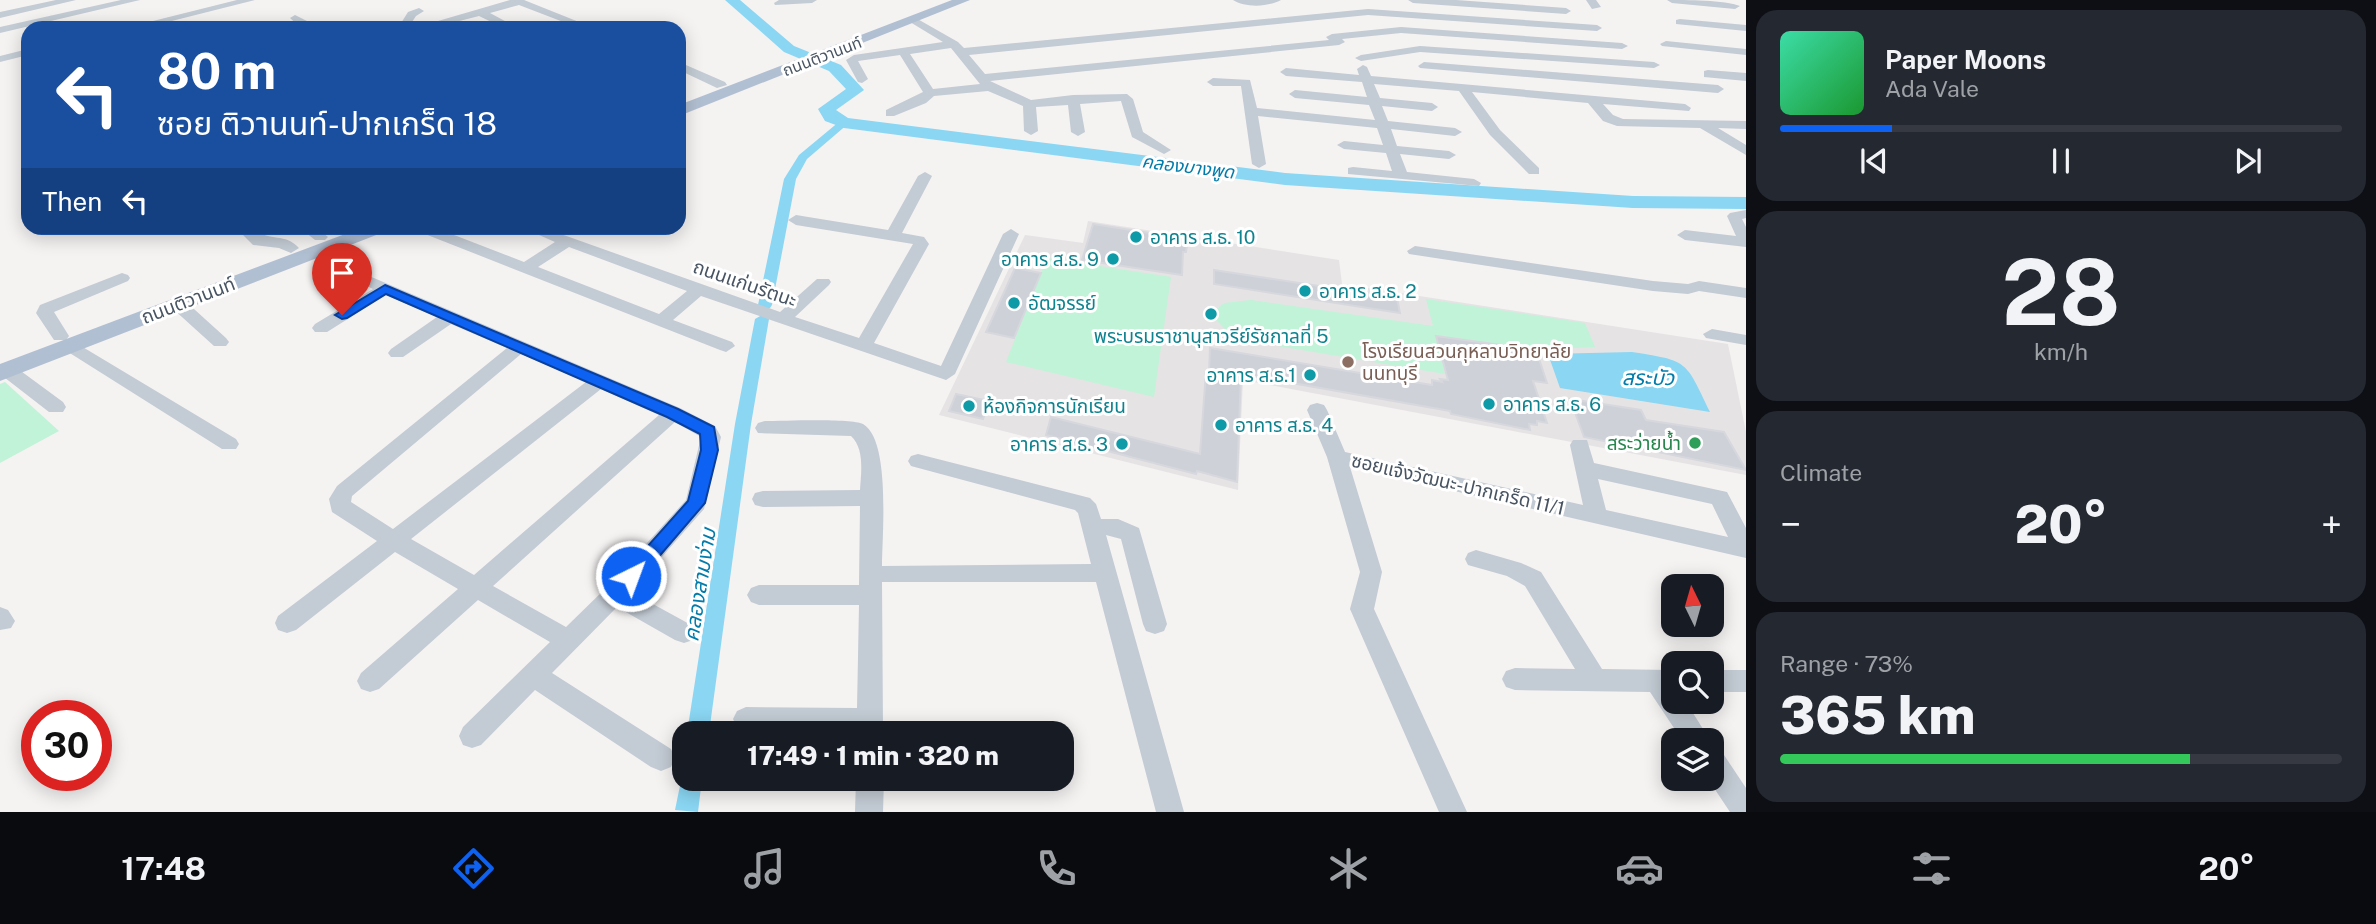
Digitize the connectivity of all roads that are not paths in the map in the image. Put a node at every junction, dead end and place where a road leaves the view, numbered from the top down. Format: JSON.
{"nodes":[{"id":1,"x":135,"y":0,"type":"edge"},
{"id":2,"x":250,"y":0,"type":"edge"},
{"id":3,"x":812,"y":0,"type":"edge"},
{"id":4,"x":942,"y":0,"type":"edge"},
{"id":5,"x":964,"y":0,"type":"edge"},
{"id":6,"x":1238,"y":0,"type":"edge"},
{"id":7,"x":1276,"y":0,"type":"edge"},
{"id":8,"x":1339,"y":0,"type":"edge"},
{"id":9,"x":1413,"y":0,"type":"edge"},
{"id":10,"x":1672,"y":0,"type":"edge"},
{"id":11,"x":65,"y":1,"type":"edge"},
{"id":12,"x":521,"y":2,"type":"edge"},
{"id":13,"x":1464,"y":2,"type":"edge"},
{"id":14,"x":779,"y":3,"type":"dead end"},
{"id":15,"x":1733,"y":3,"type":"edge"},
{"id":16,"x":419,"y":11,"type":"dead end"},
{"id":17,"x":1566,"y":11,"type":"dead end"},
{"id":18,"x":482,"y":13,"type":"junction"},
{"id":19,"x":1358,"y":13,"type":"junction"},
{"id":20,"x":0,"y":15,"type":"edge"},
{"id":21,"x":295,"y":18,"type":"dead end"},
{"id":22,"x":1746,"y":18,"type":"edge"},
{"id":23,"x":1303,"y":19,"type":"junction"},
{"id":24,"x":914,"y":20,"type":"junction"},
{"id":25,"x":1477,"y":20,"type":"junction"},
{"id":26,"x":40,"y":21,"type":"edge"},
{"id":27,"x":160,"y":21,"type":"edge"},
{"id":28,"x":300,"y":21,"type":"edge"},
{"id":29,"x":407,"y":21,"type":"edge"},
{"id":30,"x":448,"y":21,"type":"edge"},
{"id":31,"x":498,"y":21,"type":"edge"},
{"id":32,"x":570,"y":21,"type":"edge"},
{"id":33,"x":1680,"y":22,"type":"dead end"},
{"id":34,"x":21,"y":25,"type":"edge"},
{"id":35,"x":1597,"y":28,"type":"dead end"},
{"id":36,"x":1746,"y":28,"type":"edge"},
{"id":37,"x":0,"y":30,"type":"edge"},
{"id":38,"x":1488,"y":36,"type":"junction"},
{"id":39,"x":1335,"y":39,"type":"junction"},
{"id":40,"x":1196,"y":43,"type":"junction"},
{"id":41,"x":1666,"y":44,"type":"dead end"},
{"id":42,"x":1622,"y":46,"type":"dead end"},
{"id":43,"x":958,"y":48,"type":"junction"},
{"id":44,"x":903,"y":51,"type":"junction"},
{"id":45,"x":1746,"y":52,"type":"edge"},
{"id":46,"x":21,"y":54,"type":"edge"},
{"id":47,"x":1500,"y":55,"type":"junction"},
{"id":48,"x":810,"y":56,"type":"junction"},
{"id":49,"x":0,"y":58,"type":"edge"},
{"id":50,"x":1361,"y":58,"type":"junction"},
{"id":51,"x":1654,"y":65,"type":"dead end"},
{"id":52,"x":1424,"y":66,"type":"dead end"},
{"id":53,"x":686,"y":69,"type":"edge"},
{"id":54,"x":1286,"y":72,"type":"dead end"},
{"id":55,"x":1512,"y":74,"type":"junction"},
{"id":56,"x":1708,"y":74,"type":"dead end"},
{"id":57,"x":1746,"y":77,"type":"edge"},
{"id":58,"x":862,"y":79,"type":"dead end"},
{"id":59,"x":1366,"y":80,"type":"junction"},
{"id":60,"x":1213,"y":82,"type":"dead end"},
{"id":61,"x":986,"y":83,"type":"junction"},
{"id":62,"x":721,"y":85,"type":"junction"},
{"id":63,"x":1463,"y":88,"type":"junction"},
{"id":64,"x":1718,"y":89,"type":"dead end"},
{"id":65,"x":930,"y":93,"type":"junction"},
{"id":66,"x":1526,"y":93,"type":"junction"},
{"id":67,"x":1295,"y":94,"type":"dead end"},
{"id":68,"x":686,"y":99,"type":"edge"},
{"id":69,"x":1591,"y":99,"type":"junction"},
{"id":70,"x":1073,"y":100,"type":"junction"},
{"id":71,"x":1375,"y":102,"type":"junction"},
{"id":72,"x":1029,"y":104,"type":"junction"},
{"id":73,"x":1649,"y":104,"type":"junction"},
{"id":74,"x":1432,"y":107,"type":"dead end"},
{"id":75,"x":686,"y":108,"type":"edge"},
{"id":76,"x":1685,"y":108,"type":"dead end"},
{"id":77,"x":1251,"y":111,"type":"junction"},
{"id":78,"x":1538,"y":111,"type":"dead end"},
{"id":79,"x":890,"y":113,"type":"dead end"},
{"id":80,"x":1668,"y":123,"type":"junction"},
{"id":81,"x":1702,"y":124,"type":"junction"},
{"id":82,"x":1383,"y":125,"type":"junction"},
{"id":83,"x":1746,"y":125,"type":"edge"},
{"id":84,"x":1031,"y":131,"type":"dead end"},
{"id":85,"x":1078,"y":132,"type":"dead end"},
{"id":86,"x":1455,"y":132,"type":"dead end"},
{"id":87,"x":1344,"y":145,"type":"dead end"},
{"id":88,"x":1391,"y":149,"type":"junction"},
{"id":89,"x":1164,"y":150,"type":"dead end"},
{"id":90,"x":1746,"y":151,"type":"edge"},
{"id":91,"x":1449,"y":155,"type":"dead end"},
{"id":92,"x":1259,"y":164,"type":"dead end"},
{"id":93,"x":1353,"y":171,"type":"dead end"},
{"id":94,"x":1534,"y":171,"type":"dead end"},
{"id":95,"x":925,"y":176,"type":"dead end"},
{"id":96,"x":1401,"y":176,"type":"junction"},
{"id":97,"x":1474,"y":183,"type":"dead end"},
{"id":98,"x":1746,"y":214,"type":"edge"},
{"id":99,"x":796,"y":220,"type":"dead end"},
{"id":100,"x":894,"y":234,"type":"junction"},
{"id":101,"x":1011,"y":234,"type":"dead end"},
{"id":102,"x":252,"y":235,"type":"edge"},
{"id":103,"x":334,"y":235,"type":"edge"},
{"id":104,"x":441,"y":235,"type":"edge"},
{"id":105,"x":551,"y":235,"type":"edge"},
{"id":106,"x":1685,"y":235,"type":"dead end"},
{"id":107,"x":316,"y":238,"type":"edge"},
{"id":108,"x":568,"y":241,"type":"junction"},
{"id":109,"x":1746,"y":242,"type":"edge"},
{"id":110,"x":291,"y":248,"type":"junction"},
{"id":111,"x":1415,"y":251,"type":"dead end"},
{"id":112,"x":527,"y":267,"type":"junction"},
{"id":113,"x":122,"y":278,"type":"dead end"},
{"id":114,"x":823,"y":282,"type":"dead end"},
{"id":115,"x":385,"y":289,"type":"junction"},
{"id":116,"x":699,"y":290,"type":"junction"},
{"id":117,"x":1746,"y":293,"type":"edge"},
{"id":118,"x":177,"y":304,"type":"junction"},
{"id":119,"x":450,"y":317,"type":"junction"},
{"id":120,"x":783,"y":318,"type":"junction"},
{"id":121,"x":661,"y":321,"type":"junction"},
{"id":122,"x":321,"y":328,"type":"dead end"},
{"id":123,"x":1712,"y":334,"type":"dead end"},
{"id":124,"x":1746,"y":340,"type":"edge"},
{"id":125,"x":65,"y":341,"type":"junction"},
{"id":126,"x":220,"y":342,"type":"dead end"},
{"id":127,"x":726,"y":346,"type":"dead end"},
{"id":128,"x":864,"y":346,"type":"junction"},
{"id":129,"x":519,"y":347,"type":"junction"},
{"id":130,"x":397,"y":353,"type":"dead end"},
{"id":131,"x":2,"y":368,"type":"edge"},
{"id":132,"x":600,"y":381,"type":"junction"},
{"id":133,"x":56,"y":407,"type":"dead end"},
{"id":134,"x":1317,"y":410,"type":"dead end"},
{"id":135,"x":673,"y":413,"type":"junction"},
{"id":136,"x":765,"y":428,"type":"dead end"},
{"id":137,"x":229,"y":444,"type":"dead end"},
{"id":138,"x":1580,"y":445,"type":"dead end"},
{"id":139,"x":1337,"y":457,"type":"junction"},
{"id":140,"x":918,"y":461,"type":"dead end"},
{"id":141,"x":1584,"y":468,"type":"junction"},
{"id":142,"x":871,"y":498,"type":"junction"},
{"id":143,"x":763,"y":499,"type":"dead end"},
{"id":144,"x":1596,"y":515,"type":"junction"},
{"id":145,"x":1093,"y":527,"type":"junction"},
{"id":146,"x":395,"y":541,"type":"junction"},
{"id":147,"x":1745,"y":550,"type":"edge"},
{"id":148,"x":1476,"y":559,"type":"dead end"},
{"id":149,"x":1104,"y":573,"type":"junction"},
{"id":150,"x":885,"y":574,"type":"dead end"},
{"id":151,"x":474,"y":587,"type":"junction"},
{"id":152,"x":615,"y":594,"type":"junction"},
{"id":153,"x":759,"y":595,"type":"dead end"},
{"id":154,"x":869,"y":595,"type":"junction"},
{"id":155,"x":287,"y":623,"type":"dead end"},
{"id":156,"x":1155,"y":624,"type":"dead end"},
{"id":157,"x":684,"y":633,"type":"dead end"},
{"id":158,"x":567,"y":640,"type":"junction"},
{"id":159,"x":533,"y":675,"type":"junction"},
{"id":160,"x":1594,"y":678,"type":"junction"},
{"id":161,"x":1515,"y":679,"type":"dead end"},
{"id":162,"x":370,"y":681,"type":"dead end"},
{"id":163,"x":1661,"y":681,"type":"edge"},
{"id":164,"x":1724,"y":681,"type":"edge"},
{"id":165,"x":1746,"y":681,"type":"edge"},
{"id":166,"x":746,"y":719,"type":"dead end"},
{"id":167,"x":777,"y":721,"type":"edge"},
{"id":168,"x":870,"y":721,"type":"edge"},
{"id":169,"x":472,"y":736,"type":"dead end"},
{"id":170,"x":661,"y":758,"type":"dead end"},
{"id":171,"x":1724,"y":779,"type":"edge"},
{"id":172,"x":870,"y":791,"type":"edge"},
{"id":173,"x":869,"y":812,"type":"edge"},
{"id":174,"x":1170,"y":812,"type":"edge"},
{"id":175,"x":1453,"y":812,"type":"edge"},
{"id":176,"x":1746,"y":812,"type":"edge"}],
"edges":[{"from":1,"to":26,"type":"street"},
{"from":2,"to":27,"type":"street"},
{"from":3,"to":14,"type":"street"},
{"from":4,"to":48,"type":"main road","name":"ถนนติวานนท์"},
{"from":5,"to":24,"type":"main road","name":"ถนนติวานนท์"},
{"from":6,"to":7,"type":"street"},
{"from":8,"to":19,"type":"street"},
{"from":9,"to":13,"type":"street"},
{"from":10,"to":15,"type":"street"},
{"from":11,"to":20,"type":"street"},
{"from":12,"to":18,"type":"street"},
{"from":12,"to":32,"type":"street"},
{"from":13,"to":17,"type":"street"},
{"from":13,"to":25,"type":"street"},
{"from":15,"to":22,"type":"street"},
{"from":16,"to":29,"type":"street"},
{"from":18,"to":30,"type":"street"},
{"from":18,"to":31,"type":"street"},
{"from":19,"to":23,"type":"street"},
{"from":19,"to":25,"type":"street"},
{"from":21,"to":28,"type":"street"},
{"from":23,"to":39,"type":"street"},
{"from":23,"to":40,"type":"street"},
{"from":24,"to":43,"type":"street"},
{"from":24,"to":48,"type":"main road","name":"ถนนติวานนท์"},
{"from":25,"to":35,"type":"street"},
{"from":25,"to":38,"type":"street"},
{"from":33,"to":36,"type":"street"},
{"from":34,"to":37,"type":"street"},
{"from":38,"to":39,"type":"street"},
{"from":38,"to":42,"type":"street"},
{"from":38,"to":47,"type":"street"},
{"from":39,"to":40,"type":"street"},
{"from":39,"to":50,"type":"street"},
{"from":40,"to":43,"type":"street"},
{"from":40,"to":61,"type":"street"},
{"from":41,"to":45,"type":"street"},
{"from":43,"to":44,"type":"street"},
{"from":43,"to":61,"type":"street"},
{"from":44,"to":58,"type":"street"},
{"from":44,"to":65,"type":"street"},
{"from":46,"to":49,"type":"street"},
{"from":47,"to":50,"type":"street"},
{"from":47,"to":51,"type":"street"},
{"from":47,"to":55,"type":"street"},
{"from":48,"to":62,"type":"main road","name":"ถนนติวานนท์"},
{"from":48,"to":75,"type":"main road","name":"ถนนติวานนท์"},
{"from":50,"to":59,"type":"street"},
{"from":52,"to":55,"type":"street"},
{"from":53,"to":62,"type":"street"},
{"from":54,"to":59,"type":"street"},
{"from":55,"to":64,"type":"street"},
{"from":55,"to":66,"type":"street"},
{"from":56,"to":57,"type":"street"},
{"from":59,"to":63,"type":"street"},
{"from":59,"to":71,"type":"street"},
{"from":60,"to":77,"type":"street"},
{"from":61,"to":65,"type":"street"},
{"from":61,"to":72,"type":"street"},
{"from":62,"to":68,"type":"main road","name":"ถนนติวานนท์"},
{"from":63,"to":66,"type":"street"},
{"from":63,"to":94,"type":"street"},
{"from":65,"to":79,"type":"street"},
{"from":66,"to":69,"type":"street"},
{"from":66,"to":78,"type":"street"},
{"from":67,"to":71,"type":"street"},
{"from":69,"to":73,"type":"street"},
{"from":69,"to":80,"type":"street"},
{"from":70,"to":72,"type":"street"},
{"from":70,"to":85,"type":"street"},
{"from":70,"to":89,"type":"street"},
{"from":71,"to":74,"type":"street"},
{"from":71,"to":82,"type":"street"},
{"from":72,"to":84,"type":"street"},
{"from":73,"to":76,"type":"street"},
{"from":73,"to":80,"type":"street"},
{"from":77,"to":82,"type":"street"},
{"from":77,"to":92,"type":"street"},
{"from":80,"to":81,"type":"street"},
{"from":81,"to":83,"type":"street"},
{"from":81,"to":90,"type":"street"},
{"from":82,"to":86,"type":"street"},
{"from":82,"to":88,"type":"street"},
{"from":87,"to":88,"type":"street"},
{"from":88,"to":91,"type":"street"},
{"from":88,"to":96,"type":"street"},
{"from":93,"to":96,"type":"street"},
{"from":95,"to":100,"type":"street"},
{"from":96,"to":97,"type":"street"},
{"from":98,"to":109,"type":"street"},
{"from":99,"to":100,"type":"street"},
{"from":100,"to":128,"type":"street"},
{"from":101,"to":128,"type":"street","name":"ถนนแก่นรัตนะ"},
{"from":102,"to":110,"type":"street"},
{"from":103,"to":107,"type":"main road","name":"ถนนติวานนท์"},
{"from":104,"to":112,"type":"street"},
{"from":105,"to":108,"type":"street","name":"ถนนแก่นรัตนะ"},
{"from":106,"to":109,"type":"street"},
{"from":107,"to":110,"type":"main road","name":"ถนนติวานนท์"},
{"from":107,"to":115,"type":"street"},
{"from":107,"to":118,"type":"main road","name":"ถนนติวานนท์"},
{"from":108,"to":112,"type":"street"},
{"from":108,"to":116,"type":"street","name":"ถนนแก่นรัตนะ"},
{"from":110,"to":125,"type":"main road","name":"ถนนติวานนท์"},
{"from":111,"to":117,"type":"street"},
{"from":112,"to":121,"type":"street"},
{"from":113,"to":125,"type":"street"},
{"from":114,"to":120,"type":"street"},
{"from":115,"to":119,"type":"street"},
{"from":115,"to":122,"type":"street"},
{"from":116,"to":120,"type":"street","name":"ถนนแก่นรัตนะ"},
{"from":116,"to":121,"type":"street"},
{"from":118,"to":125,"type":"main road","name":"ถนนติวานนท์"},
{"from":118,"to":126,"type":"street"},
{"from":119,"to":129,"type":"street"},
{"from":119,"to":130,"type":"street"},
{"from":120,"to":128,"type":"street","name":"ถนนแก่นรัตนะ"},
{"from":121,"to":127,"type":"street"},
{"from":123,"to":124,"type":"street"},
{"from":125,"to":131,"type":"main road","name":"ถนนติวานนท์"},
{"from":125,"to":137,"type":"street"},
{"from":129,"to":132,"type":"street"},
{"from":129,"to":146,"type":"street"},
{"from":131,"to":133,"type":"street"},
{"from":132,"to":135,"type":"street"},
{"from":132,"to":146,"type":"street"},
{"from":134,"to":139,"type":"street"},
{"from":135,"to":151,"type":"street"},
{"from":135,"to":152,"type":"street"},
{"from":136,"to":142,"type":"street"},
{"from":138,"to":141,"type":"street"},
{"from":139,"to":144,"type":"street","name":"ซอยแจ้งวัฒนะ-ปากเกร็ด 11/1"},
{"from":139,"to":175,"type":"street","name":"ซอยแจ้งวัฒนะ-ปากเกร็ด 11/1"},
{"from":140,"to":145,"type":"street"},
{"from":141,"to":144,"type":"street"},
{"from":141,"to":147,"type":"street"},
{"from":142,"to":143,"type":"street"},
{"from":142,"to":154,"type":"street"},
{"from":144,"to":147,"type":"street","name":"ซอยแจ้งวัฒนะ-ปากเกร็ด 11/1"},
{"from":145,"to":149,"type":"street"},
{"from":145,"to":156,"type":"street"},
{"from":146,"to":151,"type":"street"},
{"from":146,"to":155,"type":"street"},
{"from":148,"to":160,"type":"street"},
{"from":149,"to":150,"type":"street"},
{"from":149,"to":174,"type":"street"},
{"from":151,"to":158,"type":"street"},
{"from":151,"to":162,"type":"street"},
{"from":152,"to":157,"type":"street"},
{"from":152,"to":158,"type":"street"},
{"from":153,"to":154,"type":"street"},
{"from":154,"to":168,"type":"street"},
{"from":158,"to":159,"type":"street"},
{"from":159,"to":169,"type":"street"},
{"from":159,"to":170,"type":"street"},
{"from":160,"to":161,"type":"street"},
{"from":160,"to":163,"type":"street"},
{"from":164,"to":165,"type":"street"},
{"from":166,"to":167,"type":"street"},
{"from":171,"to":176,"type":"street"},
{"from":172,"to":173,"type":"street"}]}
